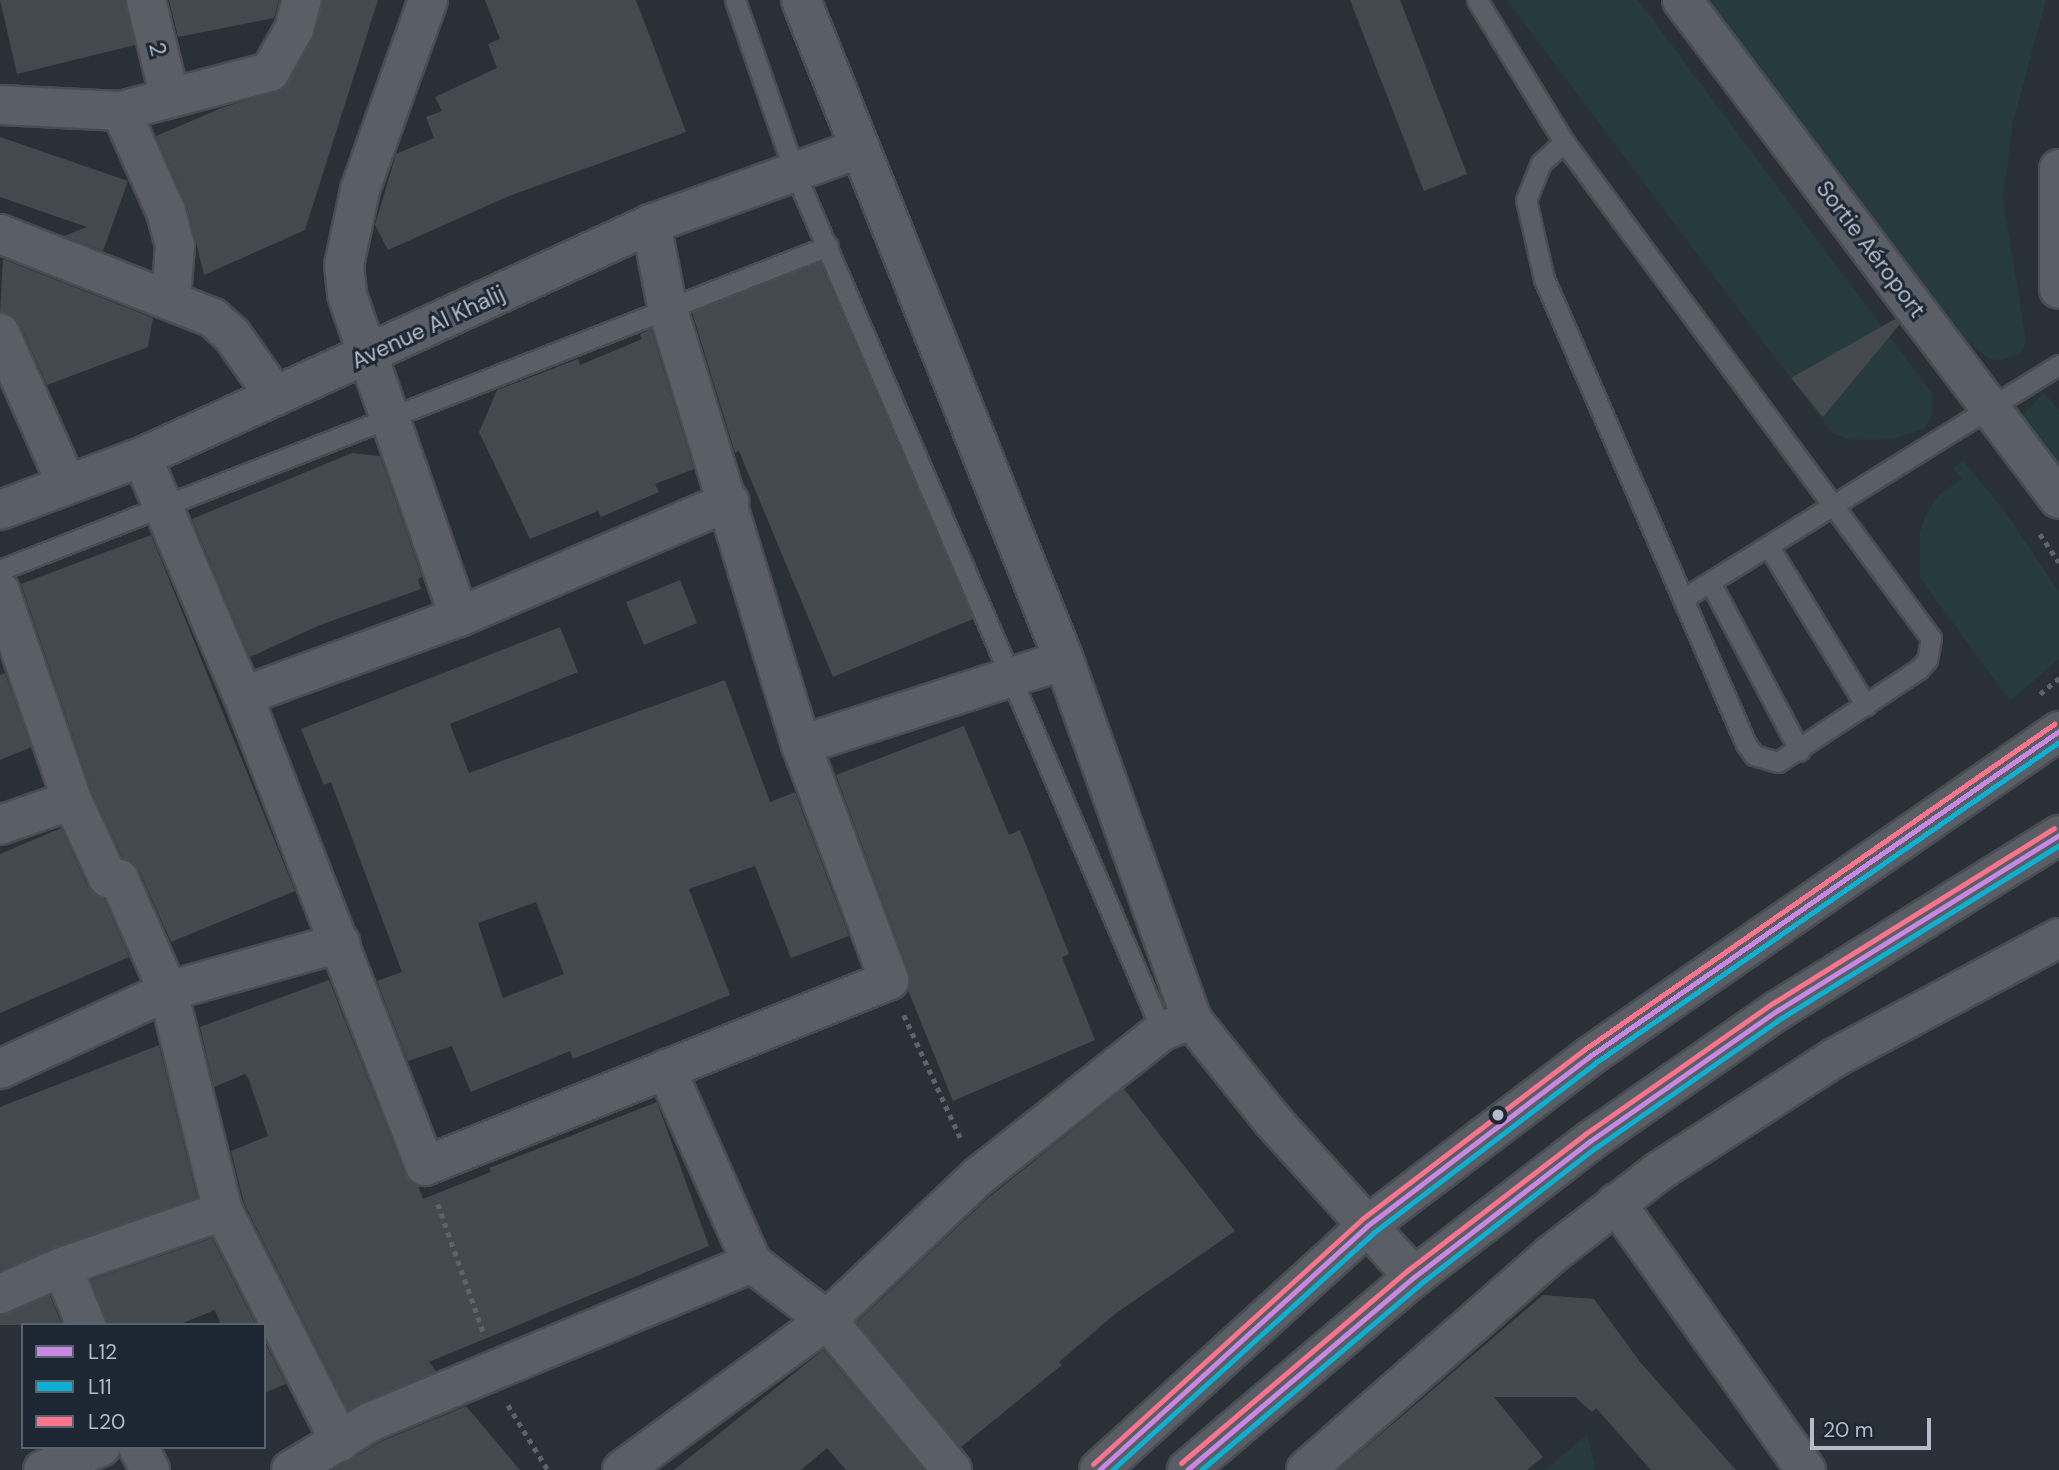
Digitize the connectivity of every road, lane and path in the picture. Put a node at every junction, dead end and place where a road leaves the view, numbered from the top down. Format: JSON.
{"nodes":[{"id":1,"x":146,"y":0,"type":"edge"},
{"id":2,"x":302,"y":0,"type":"edge"},
{"id":3,"x":428,"y":0,"type":"edge"},
{"id":4,"x":735,"y":0,"type":"edge"},
{"id":5,"x":801,"y":0,"type":"edge"},
{"id":6,"x":1477,"y":0,"type":"edge"},
{"id":7,"x":1682,"y":0,"type":"edge"},
{"id":8,"x":170,"y":98,"type":"junction"},
{"id":9,"x":1,"y":102,"type":"edge"},
{"id":10,"x":121,"y":111,"type":"junction"},
{"id":11,"x":1564,"y":142,"type":"junction"},
{"id":12,"x":858,"y":149,"type":"junction"},
{"id":13,"x":2059,"y":169,"type":"edge"},
{"id":14,"x":795,"y":173,"type":"junction"},
{"id":15,"x":651,"y":224,"type":"junction"},
{"id":16,"x":0,"y":234,"type":"edge"},
{"id":17,"x":828,"y":246,"type":"junction"},
{"id":18,"x":2059,"y":289,"type":"edge"},
{"id":19,"x":171,"y":298,"type":"junction"},
{"id":20,"x":667,"y":306,"type":"junction"},
{"id":21,"x":0,"y":333,"type":"edge"},
{"id":22,"x":370,"y":355,"type":"junction"},
{"id":23,"x":2059,"y":365,"type":"edge"},
{"id":24,"x":275,"y":396,"type":"junction"},
{"id":25,"x":1990,"y":407,"type":"junction"},
{"id":26,"x":390,"y":419,"type":"junction"},
{"id":27,"x":142,"y":457,"type":"junction"},
{"id":28,"x":67,"y":485,"type":"junction"},
{"id":29,"x":2059,"y":499,"type":"edge"},
{"id":30,"x":729,"y":501,"type":"junction"},
{"id":31,"x":1836,"y":505,"type":"junction"},
{"id":32,"x":166,"y":509,"type":"junction"},
{"id":33,"x":0,"y":510,"type":"edge"},
{"id":34,"x":1769,"y":547,"type":"junction"},
{"id":35,"x":0,"y":570,"type":"edge"},
{"id":36,"x":1710,"y":583,"type":"junction"},
{"id":37,"x":0,"y":591,"type":"edge"},
{"id":38,"x":1684,"y":598,"type":"junction"},
{"id":39,"x":459,"y":617,"type":"junction"},
{"id":40,"x":1064,"y":660,"type":"junction"},
{"id":41,"x":2059,"y":678,"type":"edge"},
{"id":42,"x":1013,"y":679,"type":"junction"},
{"id":43,"x":2053,"y":684,"type":"dead end"},
{"id":44,"x":243,"y":696,"type":"junction"},
{"id":45,"x":1866,"y":706,"type":"junction"},
{"id":46,"x":2059,"y":731,"type":"edge"},
{"id":47,"x":801,"y":745,"type":"junction"},
{"id":48,"x":1800,"y":751,"type":"junction"},
{"id":49,"x":72,"y":800,"type":"junction"},
{"id":50,"x":0,"y":825,"type":"edge"},
{"id":51,"x":2059,"y":835,"type":"edge"},
{"id":52,"x":2059,"y":938,"type":"edge"},
{"id":53,"x":340,"y":943,"type":"junction"},
{"id":54,"x":889,"y":980,"type":"junction"},
{"id":55,"x":168,"y":991,"type":"junction"},
{"id":56,"x":1177,"y":1025,"type":"junction"},
{"id":57,"x":0,"y":1069,"type":"edge"},
{"id":58,"x":666,"y":1069,"type":"junction"},
{"id":59,"x":425,"y":1166,"type":"junction"},
{"id":60,"x":979,"y":1176,"type":"junction"},
{"id":61,"x":1616,"y":1203,"type":"junction"},
{"id":62,"x":223,"y":1211,"type":"junction"},
{"id":63,"x":1367,"y":1226,"type":"junction"},
{"id":64,"x":752,"y":1263,"type":"junction"},
{"id":65,"x":62,"y":1267,"type":"junction"},
{"id":66,"x":1414,"y":1277,"type":"junction"},
{"id":67,"x":0,"y":1294,"type":"edge"},
{"id":68,"x":827,"y":1320,"type":"junction"},
{"id":69,"x":85,"y":1323,"type":"edge"},
{"id":70,"x":496,"y":1368,"type":"junction"},
{"id":71,"x":340,"y":1442,"type":"junction"},
{"id":72,"x":96,"y":1449,"type":"edge"},
{"id":73,"x":139,"y":1449,"type":"edge"},
{"id":74,"x":43,"y":1470,"type":"edge"},
{"id":75,"x":150,"y":1470,"type":"edge"},
{"id":76,"x":292,"y":1470,"type":"edge"},
{"id":77,"x":548,"y":1470,"type":"edge"},
{"id":78,"x":622,"y":1470,"type":"edge"},
{"id":79,"x":952,"y":1470,"type":"edge"},
{"id":80,"x":1099,"y":1470,"type":"edge"},
{"id":81,"x":1187,"y":1470,"type":"edge"},
{"id":82,"x":1306,"y":1470,"type":"edge"},
{"id":83,"x":1806,"y":1470,"type":"edge"}],
"edges":[{"from":1,"to":8,"type":"street","name":"2"},
{"from":2,"to":8,"type":"street"},
{"from":3,"to":22,"type":"street"},
{"from":4,"to":14,"type":"lane"},
{"from":5,"to":12,"type":"street"},
{"from":6,"to":11,"type":"lane"},
{"from":7,"to":25,"type":"street","name":"Sortie Aéroport"},
{"from":8,"to":10,"type":"street"},
{"from":9,"to":10,"type":"street"},
{"from":10,"to":19,"type":"street"},
{"from":11,"to":31,"type":"lane"},
{"from":11,"to":38,"type":"lane"},
{"from":12,"to":14,"type":"street","name":"Avenue Al Khalij"},
{"from":12,"to":40,"type":"street"},
{"from":13,"to":18,"type":"street"},
{"from":14,"to":15,"type":"street","name":"Avenue Al Khalij"},
{"from":14,"to":17,"type":"lane"},
{"from":15,"to":20,"type":"street"},
{"from":15,"to":22,"type":"street","name":"Avenue Al Khalij"},
{"from":16,"to":19,"type":"street"},
{"from":17,"to":20,"type":"lane"},
{"from":17,"to":42,"type":"lane"},
{"from":19,"to":24,"type":"street"},
{"from":20,"to":26,"type":"lane"},
{"from":20,"to":30,"type":"street"},
{"from":21,"to":28,"type":"street"},
{"from":22,"to":24,"type":"street","name":"Avenue Al Khalij"},
{"from":22,"to":26,"type":"street"},
{"from":23,"to":25,"type":"lane"},
{"from":24,"to":27,"type":"street","name":"Avenue Al Khalij"},
{"from":25,"to":29,"type":"street","name":"Sortie Aéroport"},
{"from":25,"to":31,"type":"lane"},
{"from":26,"to":32,"type":"lane"},
{"from":26,"to":39,"type":"street"},
{"from":27,"to":28,"type":"street","name":"Avenue Al Khalij"},
{"from":27,"to":32,"type":"street"},
{"from":28,"to":33,"type":"street","name":"Avenue Al Khalij"},
{"from":30,"to":39,"type":"street"},
{"from":30,"to":47,"type":"street"},
{"from":31,"to":34,"type":"lane"},
{"from":31,"to":45,"type":"lane"},
{"from":32,"to":35,"type":"lane"},
{"from":32,"to":44,"type":"street"},
{"from":34,"to":36,"type":"lane"},
{"from":34,"to":45,"type":"lane"},
{"from":36,"to":38,"type":"lane"},
{"from":36,"to":48,"type":"lane"},
{"from":37,"to":49,"type":"street"},
{"from":38,"to":48,"type":"lane"},
{"from":39,"to":44,"type":"street"},
{"from":40,"to":42,"type":"street"},
{"from":40,"to":56,"type":"street"},
{"from":41,"to":43,"type":"path"},
{"from":42,"to":47,"type":"street"},
{"from":42,"to":56,"type":"lane"},
{"from":44,"to":53,"type":"street"},
{"from":45,"to":48,"type":"lane"},
{"from":46,"to":63,"type":"main road"},
{"from":47,"to":54,"type":"street"},
{"from":49,"to":50,"type":"street"},
{"from":49,"to":55,"type":"street"},
{"from":51,"to":66,"type":"main road"},
{"from":52,"to":61,"type":"street"},
{"from":53,"to":55,"type":"street"},
{"from":53,"to":59,"type":"street"},
{"from":54,"to":58,"type":"street"},
{"from":54,"to":60,"type":"path"},
{"from":55,"to":57,"type":"street"},
{"from":55,"to":62,"type":"street"},
{"from":56,"to":60,"type":"street"},
{"from":56,"to":63,"type":"street"},
{"from":58,"to":59,"type":"street"},
{"from":58,"to":64,"type":"street"},
{"from":59,"to":70,"type":"path"},
{"from":60,"to":68,"type":"street"},
{"from":61,"to":82,"type":"street"},
{"from":61,"to":83,"type":"street"},
{"from":62,"to":65,"type":"street"},
{"from":62,"to":71,"type":"street"},
{"from":63,"to":66,"type":"street"},
{"from":63,"to":80,"type":"main road"},
{"from":64,"to":68,"type":"street"},
{"from":64,"to":70,"type":"street"},
{"from":65,"to":67,"type":"street"},
{"from":65,"to":69,"type":"street"},
{"from":66,"to":81,"type":"main road"},
{"from":68,"to":78,"type":"street"},
{"from":68,"to":79,"type":"street"},
{"from":70,"to":71,"type":"street"},
{"from":70,"to":77,"type":"path"},
{"from":71,"to":76,"type":"street"},
{"from":72,"to":74,"type":"street"},
{"from":73,"to":75,"type":"street"}]}
